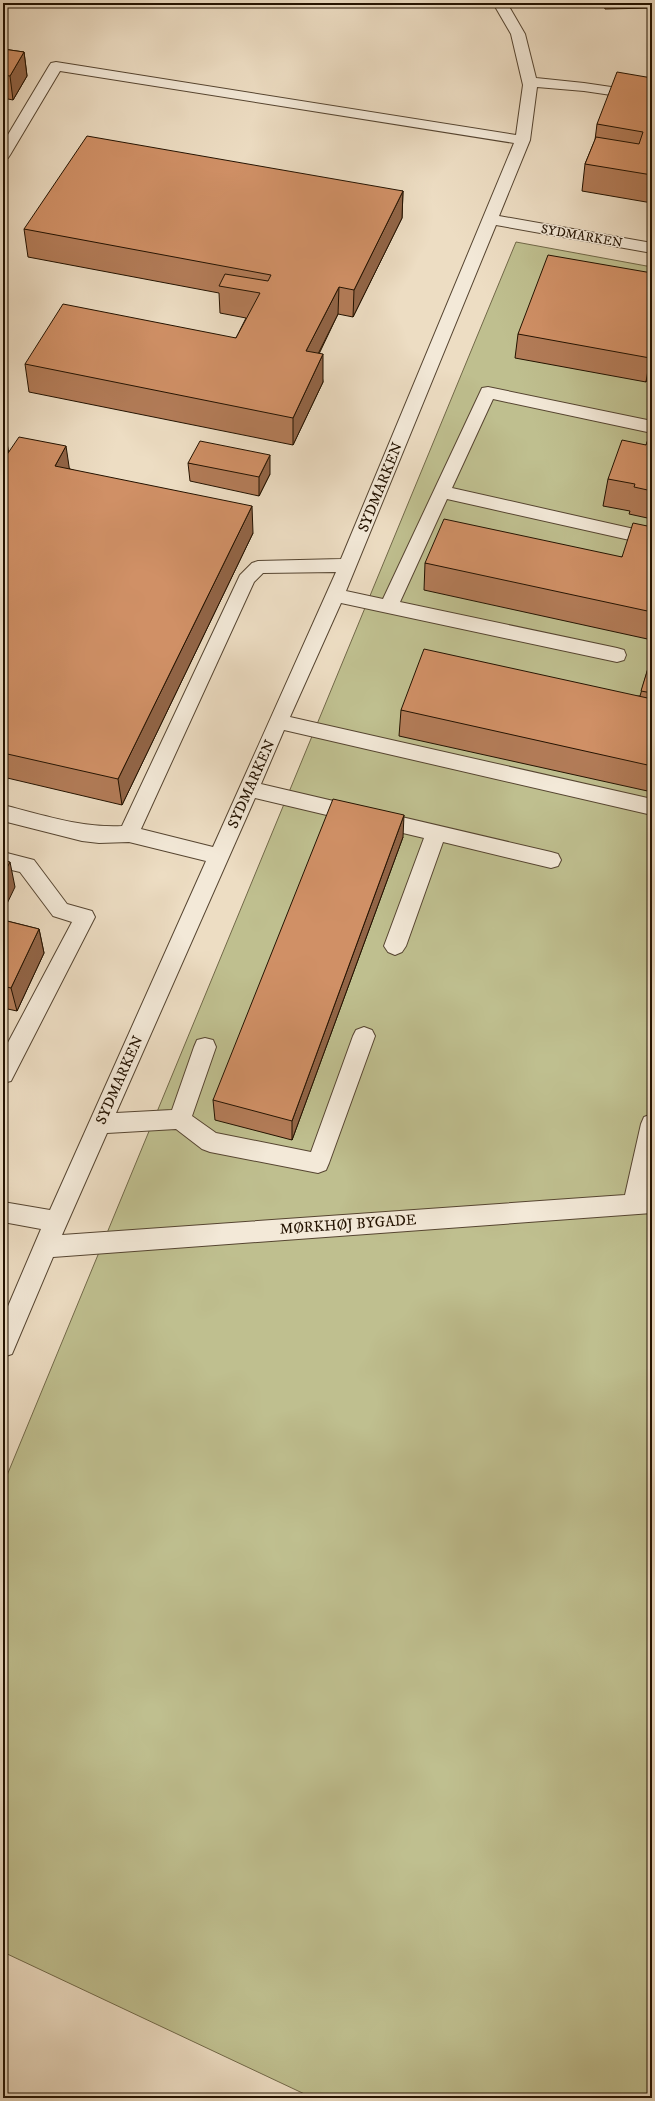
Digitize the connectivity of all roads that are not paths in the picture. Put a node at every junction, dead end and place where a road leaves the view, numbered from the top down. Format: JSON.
{"nodes":[{"id":1,"x":500,"y":3,"type":"edge"},
{"id":2,"x":529,"y":82,"type":"junction"},
{"id":3,"x":652,"y":97,"type":"edge"},
{"id":4,"x":523,"y":140,"type":"junction"},
{"id":5,"x":3,"y":155,"type":"edge"},
{"id":6,"x":489,"y":219,"type":"junction"},
{"id":7,"x":652,"y":248,"type":"edge"},
{"id":8,"x":652,"y":427,"type":"edge"},
{"id":9,"x":442,"y":492,"type":"junction"},
{"id":10,"x":652,"y":539,"type":"edge"},
{"id":11,"x":348,"y":565,"type":"junction"},
{"id":12,"x":335,"y":595,"type":"junction"},
{"id":13,"x":389,"y":606,"type":"junction"},
{"id":14,"x":617,"y":656,"type":"dead end"},
{"id":15,"x":279,"y":722,"type":"junction"},
{"id":16,"x":249,"y":788,"type":"junction"},
{"id":17,"x":652,"y":807,"type":"edge"},
{"id":18,"x":3,"y":813,"type":"edge"},
{"id":19,"x":436,"y":833,"type":"junction"},
{"id":20,"x":129,"y":834,"type":"junction"},
{"id":21,"x":219,"y":856,"type":"junction"},
{"id":22,"x":3,"y":860,"type":"edge"},
{"id":23,"x":551,"y":860,"type":"dead end"},
{"id":24,"x":395,"y":946,"type":"dead end"},
{"id":25,"x":364,"y":1036,"type":"dead end"},
{"id":26,"x":205,"y":1047,"type":"dead end"},
{"id":27,"x":3,"y":1074,"type":"edge"},
{"id":28,"x":180,"y":1119,"type":"junction"},
{"id":29,"x":100,"y":1124,"type":"junction"},
{"id":30,"x":652,"y":1124,"type":"edge"},
{"id":31,"x":644,"y":1203,"type":"edge"},
{"id":32,"x":3,"y":1212,"type":"edge"},
{"id":33,"x":56,"y":1221,"type":"junction"},
{"id":34,"x":45,"y":1246,"type":"junction"},
{"id":35,"x":3,"y":1346,"type":"edge"}],
"edges":[{"from":1,"to":2,"type":"street","name":"SYDMARKEN"},
{"from":2,"to":3,"type":"street"},
{"from":2,"to":4,"type":"street","name":"SYDMARKEN"},
{"from":4,"to":5,"type":"street"},
{"from":4,"to":6,"type":"street","name":"SYDMARKEN"},
{"from":6,"to":7,"type":"street","name":"SYDMARKEN"},
{"from":6,"to":11,"type":"street","name":"SYDMARKEN"},
{"from":8,"to":9,"type":"street"},
{"from":9,"to":10,"type":"street"},
{"from":9,"to":13,"type":"street"},
{"from":11,"to":12,"type":"street","name":"SYDMARKEN"},
{"from":11,"to":20,"type":"street"},
{"from":12,"to":13,"type":"street"},
{"from":12,"to":15,"type":"street","name":"SYDMARKEN"},
{"from":13,"to":14,"type":"street"},
{"from":15,"to":16,"type":"street","name":"SYDMARKEN"},
{"from":15,"to":17,"type":"street"},
{"from":16,"to":19,"type":"street"},
{"from":16,"to":21,"type":"street","name":"SYDMARKEN"},
{"from":18,"to":20,"type":"street"},
{"from":19,"to":23,"type":"street"},
{"from":19,"to":24,"type":"street"},
{"from":20,"to":21,"type":"street"},
{"from":21,"to":29,"type":"street","name":"SYDMARKEN"},
{"from":22,"to":27,"type":"street"},
{"from":25,"to":28,"type":"street"},
{"from":26,"to":28,"type":"street"},
{"from":28,"to":29,"type":"street"},
{"from":29,"to":33,"type":"street","name":"SYDMARKEN"},
{"from":30,"to":31,"type":"street"},
{"from":31,"to":34,"type":"street","name":"MØRKHØJ BYGADE"},
{"from":32,"to":33,"type":"street"},
{"from":33,"to":34,"type":"street","name":"SYDMARKEN"},
{"from":34,"to":35,"type":"street","name":"SYDMARKEN"}]}
